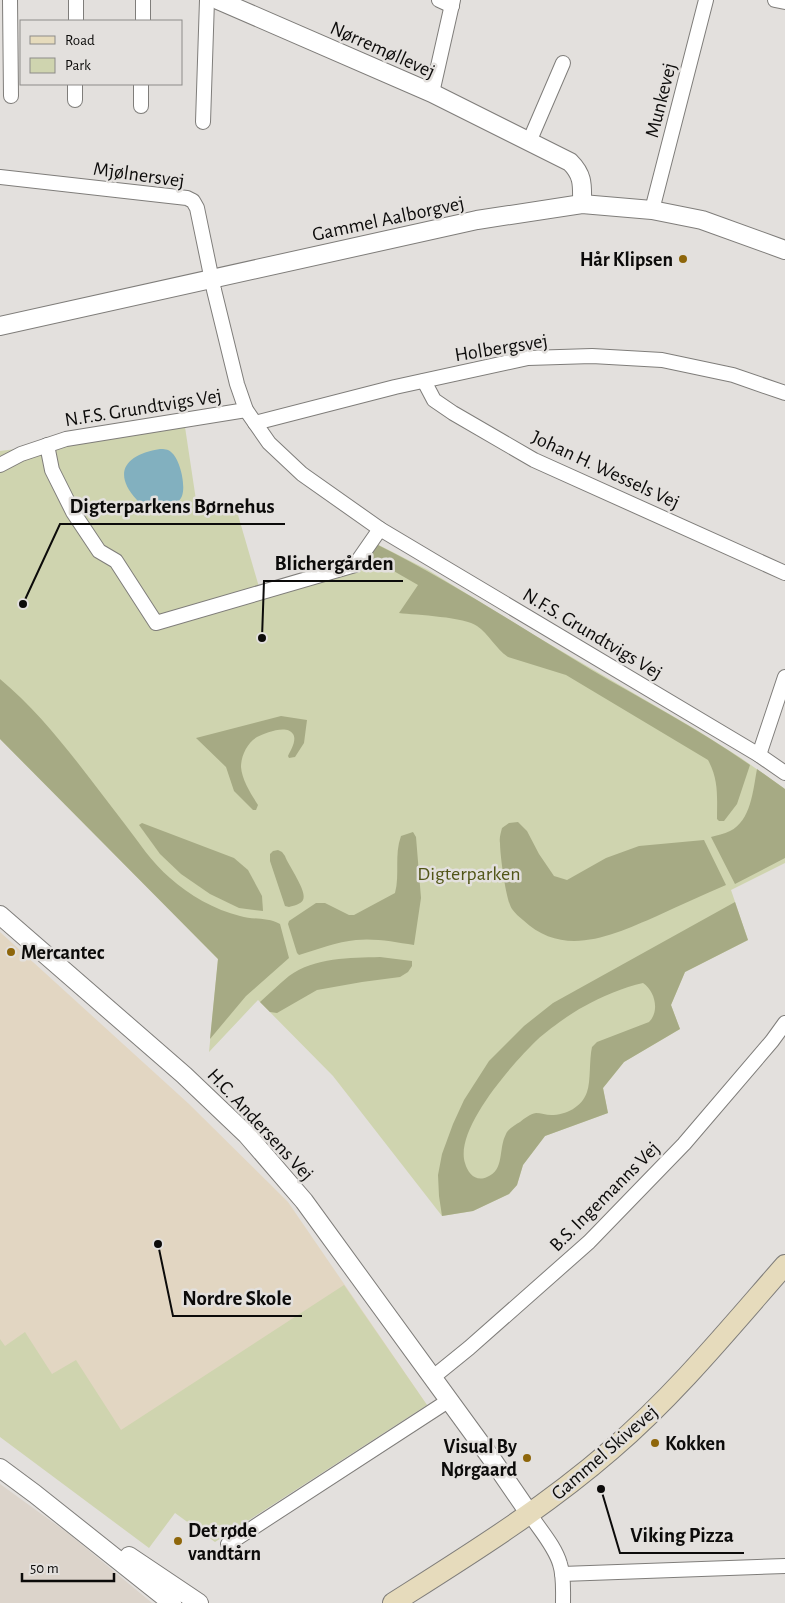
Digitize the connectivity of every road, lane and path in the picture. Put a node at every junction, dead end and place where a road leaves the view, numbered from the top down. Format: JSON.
{"nodes":[{"id":1,"x":10,"y":0,"type":"edge"},
{"id":2,"x":76,"y":0,"type":"edge"},
{"id":3,"x":144,"y":0,"type":"edge"},
{"id":4,"x":207,"y":0,"type":"edge"},
{"id":5,"x":218,"y":0,"type":"edge"},
{"id":6,"x":706,"y":0,"type":"edge"},
{"id":7,"x":775,"y":0,"type":"edge"},
{"id":8,"x":448,"y":2,"type":"edge"},
{"id":9,"x":785,"y":2,"type":"edge"},
{"id":10,"x":76,"y":20,"type":"edge"},
{"id":11,"x":143,"y":20,"type":"edge"},
{"id":12,"x":564,"y":63,"type":"dead end"},
{"id":13,"x":76,"y":85,"type":"edge"},
{"id":14,"x":142,"y":85,"type":"edge"},
{"id":15,"x":432,"y":93,"type":"junction"},
{"id":16,"x":11,"y":96,"type":"dead end"},
{"id":17,"x":75,"y":100,"type":"dead end"},
{"id":18,"x":141,"y":106,"type":"dead end"},
{"id":19,"x":203,"y":122,"type":"dead end"},
{"id":20,"x":529,"y":142,"type":"junction"},
{"id":21,"x":0,"y":177,"type":"edge"},
{"id":22,"x":582,"y":204,"type":"junction"},
{"id":23,"x":652,"y":210,"type":"junction"},
{"id":24,"x":785,"y":250,"type":"edge"},
{"id":25,"x":212,"y":279,"type":"junction"},
{"id":26,"x":0,"y":326,"type":"edge"},
{"id":27,"x":424,"y":381,"type":"junction"},
{"id":28,"x":785,"y":393,"type":"edge"},
{"id":29,"x":246,"y":410,"type":"junction"},
{"id":30,"x":255,"y":423,"type":"junction"},
{"id":31,"x":47,"y":445,"type":"junction"},
{"id":32,"x":0,"y":464,"type":"edge"},
{"id":33,"x":380,"y":529,"type":"junction"},
{"id":34,"x":785,"y":574,"type":"edge"},
{"id":35,"x":785,"y":677,"type":"edge"},
{"id":36,"x":759,"y":755,"type":"junction"},
{"id":37,"x":785,"y":773,"type":"edge"},
{"id":38,"x":0,"y":915,"type":"edge"},
{"id":39,"x":785,"y":1023,"type":"edge"},
{"id":40,"x":785,"y":1265,"type":"edge"},
{"id":41,"x":432,"y":1378,"type":"junction"},
{"id":42,"x":448,"y":1401,"type":"junction"},
{"id":43,"x":0,"y":1468,"type":"edge"},
{"id":44,"x":35,"y":1494,"type":"junction"},
{"id":45,"x":529,"y":1514,"type":"junction"},
{"id":46,"x":228,"y":1544,"type":"dead end"},
{"id":47,"x":785,"y":1566,"type":"edge"},
{"id":48,"x":562,"y":1574,"type":"junction"},
{"id":49,"x":404,"y":1600,"type":"edge"},
{"id":50,"x":172,"y":1603,"type":"edge"},
{"id":51,"x":199,"y":1603,"type":"edge"},
{"id":52,"x":563,"y":1603,"type":"edge"}],
"edges":[{"from":1,"to":16,"type":"street"},
{"from":2,"to":10,"type":"street"},
{"from":3,"to":11,"type":"street"},
{"from":4,"to":19,"type":"street"},
{"from":5,"to":15,"type":"street","name":"Nørremøllevej"},
{"from":6,"to":23,"type":"street","name":"Munkevej"},
{"from":7,"to":9,"type":"street"},
{"from":8,"to":15,"type":"street"},
{"from":12,"to":20,"type":"street"},
{"from":13,"to":17,"type":"street"},
{"from":14,"to":18,"type":"street"},
{"from":15,"to":20,"type":"street","name":"Nørremøllevej"},
{"from":20,"to":22,"type":"street","name":"Nørremøllevej"},
{"from":21,"to":25,"type":"street","name":"Mjølnersvej"},
{"from":22,"to":23,"type":"street","name":"Gammel Aalborgvej"},
{"from":22,"to":25,"type":"street","name":"Gammel Aalborgvej"},
{"from":23,"to":24,"type":"street","name":"Gammel Aalborgvej"},
{"from":25,"to":26,"type":"street","name":"Gammel Aalborgvej"},
{"from":25,"to":29,"type":"street","name":"N.F.S. Grundtvigs Vej"},
{"from":27,"to":28,"type":"street","name":"Holbergsvej"},
{"from":27,"to":30,"type":"street","name":"Holbergsvej"},
{"from":27,"to":34,"type":"street","name":"Johan H. Wessels Vej"},
{"from":29,"to":30,"type":"street","name":"N.F.S. Grundtvigs Vej"},
{"from":29,"to":31,"type":"street","name":"N.F.S. Grundtvigs Vej"},
{"from":30,"to":33,"type":"street","name":"N.F.S. Grundtvigs Vej"},
{"from":31,"to":32,"type":"street","name":"N.F.S. Grundtvigs Vej"},
{"from":31,"to":33,"type":"street","name":"N.F.S. Grundtvigs Vej"},
{"from":33,"to":36,"type":"street","name":"N.F.S. Grundtvigs Vej"},
{"from":35,"to":36,"type":"street"},
{"from":36,"to":37,"type":"street","name":"N.F.S. Grundtvigs Vej"},
{"from":38,"to":41,"type":"street","name":"H.C. Andersens Vej"},
{"from":39,"to":41,"type":"street","name":"B.S. Ingemanns Vej"},
{"from":40,"to":45,"type":"main road","name":"Gammel Skivevej"},
{"from":41,"to":42,"type":"street","name":"H.C. Andersens Vej"},
{"from":42,"to":45,"type":"street","name":"H.C. Andersens Vej"},
{"from":42,"to":46,"type":"street"},
{"from":43,"to":44,"type":"street"},
{"from":44,"to":50,"type":"street"},
{"from":44,"to":51,"type":"street"},
{"from":45,"to":48,"type":"street"},
{"from":45,"to":49,"type":"main road","name":"Gammel Skivevej"},
{"from":47,"to":48,"type":"street"},
{"from":48,"to":52,"type":"street"}]}
